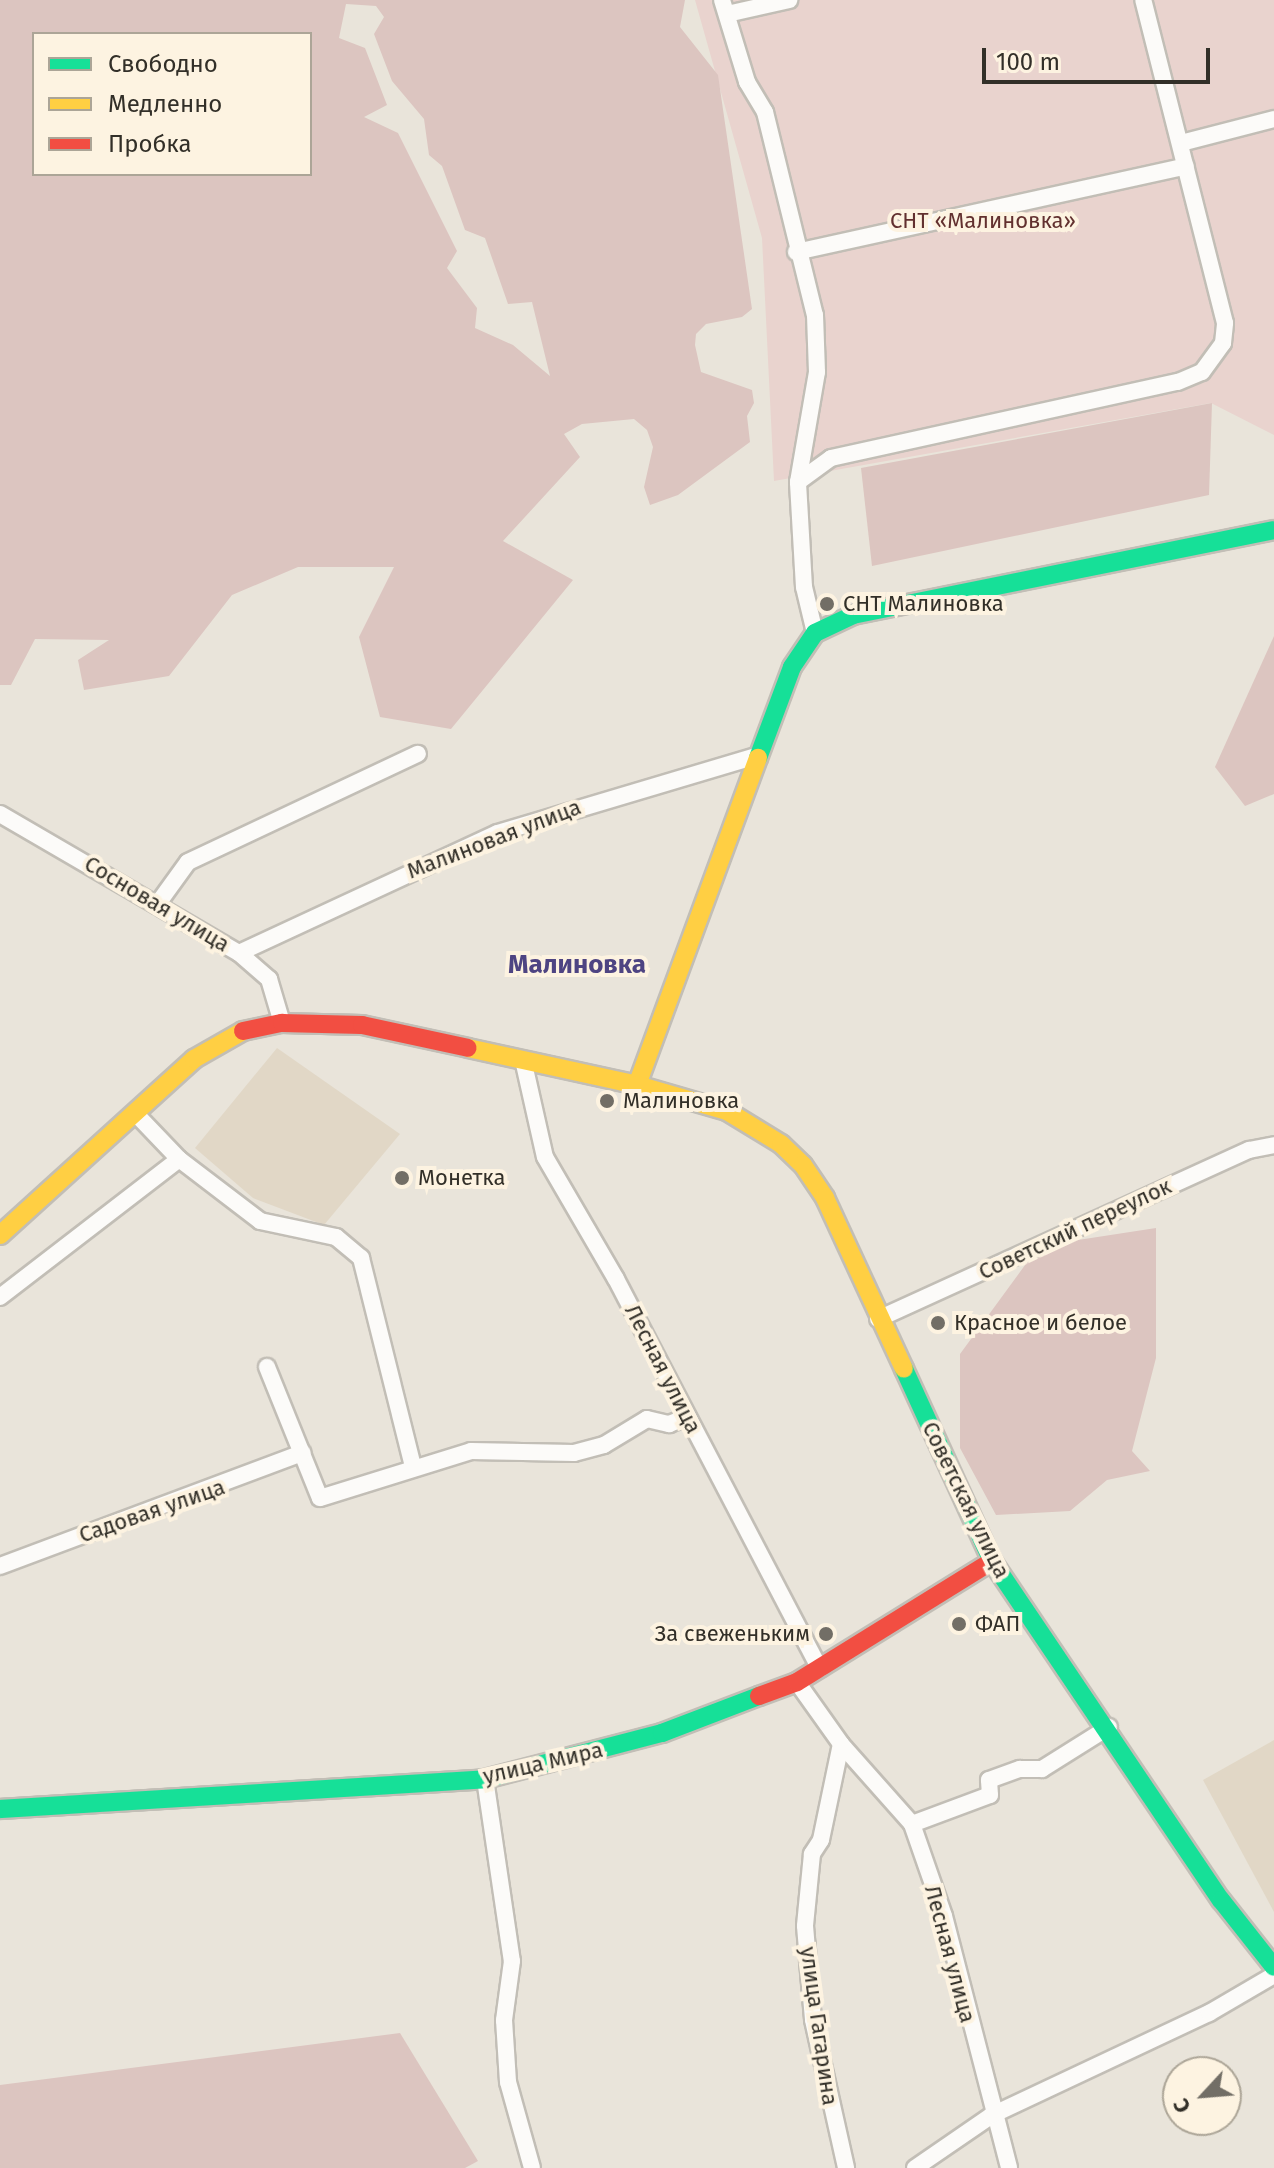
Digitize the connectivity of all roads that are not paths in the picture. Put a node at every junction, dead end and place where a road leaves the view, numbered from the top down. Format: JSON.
{"nodes":[{"id":1,"x":789,"y":0,"type":"edge"},
{"id":2,"x":1143,"y":0,"type":"edge"},
{"id":3,"x":725,"y":7,"type":"edge"},
{"id":4,"x":1274,"y":119,"type":"edge"},
{"id":5,"x":1181,"y":143,"type":"junction"},
{"id":6,"x":1186,"y":166,"type":"junction"},
{"id":7,"x":796,"y":252,"type":"junction"},
{"id":8,"x":798,"y":482,"type":"junction"},
{"id":9,"x":1274,"y":530,"type":"edge"},
{"id":10,"x":815,"y":633,"type":"junction"},
{"id":11,"x":418,"y":754,"type":"dead end"},
{"id":12,"x":759,"y":755,"type":"junction"},
{"id":13,"x":0,"y":814,"type":"edge"},
{"id":14,"x":159,"y":902,"type":"junction"},
{"id":15,"x":239,"y":953,"type":"junction"},
{"id":16,"x":282,"y":1023,"type":"junction"},
{"id":17,"x":524,"y":1064,"type":"junction"},
{"id":18,"x":637,"y":1085,"type":"junction"},
{"id":19,"x":135,"y":1113,"type":"junction"},
{"id":20,"x":1274,"y":1145,"type":"edge"},
{"id":21,"x":179,"y":1159,"type":"junction"},
{"id":22,"x":0,"y":1235,"type":"edge"},
{"id":23,"x":0,"y":1297,"type":"edge"},
{"id":24,"x":878,"y":1319,"type":"junction"},
{"id":25,"x":267,"y":1367,"type":"dead end"},
{"id":26,"x":687,"y":1417,"type":"junction"},
{"id":27,"x":303,"y":1453,"type":"junction"},
{"id":28,"x":413,"y":1466,"type":"junction"},
{"id":29,"x":992,"y":1561,"type":"junction"},
{"id":30,"x":0,"y":1566,"type":"edge"},
{"id":31,"x":820,"y":1669,"type":"junction"},
{"id":32,"x":797,"y":1682,"type":"junction"},
{"id":33,"x":1109,"y":1727,"type":"junction"},
{"id":34,"x":841,"y":1744,"type":"junction"},
{"id":35,"x":485,"y":1779,"type":"junction"},
{"id":36,"x":0,"y":1809,"type":"edge"},
{"id":37,"x":912,"y":1824,"type":"junction"},
{"id":38,"x":1274,"y":1967,"type":"edge"},
{"id":39,"x":1274,"y":1975,"type":"edge"},
{"id":40,"x":992,"y":2115,"type":"junction"},
{"id":41,"x":532,"y":2168,"type":"edge"},
{"id":42,"x":846,"y":2168,"type":"edge"},
{"id":43,"x":915,"y":2168,"type":"edge"},
{"id":44,"x":1009,"y":2168,"type":"edge"}],
"edges":[{"from":1,"to":3,"type":"street"},
{"from":2,"to":5,"type":"street"},
{"from":3,"to":7,"type":"street"},
{"from":4,"to":5,"type":"street"},
{"from":5,"to":6,"type":"street"},
{"from":6,"to":7,"type":"street"},
{"from":6,"to":8,"type":"street"},
{"from":7,"to":8,"type":"street"},
{"from":8,"to":10,"type":"street"},
{"from":9,"to":10,"type":"street"},
{"from":10,"to":12,"type":"street"},
{"from":11,"to":14,"type":"street"},
{"from":12,"to":15,"type":"street","name":"Малиновая улица"},
{"from":12,"to":18,"type":"street"},
{"from":13,"to":14,"type":"street","name":"Сосновая улица"},
{"from":14,"to":15,"type":"street","name":"Сосновая улица"},
{"from":15,"to":16,"type":"street","name":"Сосновая улица"},
{"from":16,"to":17,"type":"street","name":"Советская улица"},
{"from":16,"to":19,"type":"street","name":"Советская улица"},
{"from":17,"to":18,"type":"street","name":"Советская улица"},
{"from":17,"to":26,"type":"street","name":"Лесная улица"},
{"from":18,"to":24,"type":"street","name":"Советская улица"},
{"from":19,"to":21,"type":"street"},
{"from":19,"to":22,"type":"street","name":"Советская улица"},
{"from":20,"to":24,"type":"street","name":"Советский переулок"},
{"from":21,"to":23,"type":"street"},
{"from":21,"to":28,"type":"street"},
{"from":24,"to":29,"type":"street","name":"Советская улица"},
{"from":25,"to":27,"type":"street"},
{"from":26,"to":28,"type":"street"},
{"from":26,"to":31,"type":"street","name":"Лесная улица"},
{"from":27,"to":28,"type":"street"},
{"from":27,"to":30,"type":"street","name":"Садовая улица"},
{"from":29,"to":31,"type":"street","name":"улица Мира"},
{"from":29,"to":33,"type":"street","name":"Советская улица"},
{"from":31,"to":32,"type":"street","name":"улица Мира"},
{"from":32,"to":34,"type":"street","name":"Лесная улица"},
{"from":32,"to":35,"type":"street","name":"улица Мира"},
{"from":33,"to":37,"type":"street"},
{"from":33,"to":38,"type":"street","name":"Советская улица"},
{"from":34,"to":37,"type":"street","name":"Лесная улица"},
{"from":34,"to":42,"type":"street","name":"улица Гагарина"},
{"from":35,"to":36,"type":"street","name":"улица Мира"},
{"from":35,"to":41,"type":"street"},
{"from":37,"to":40,"type":"street","name":"Лесная улица"},
{"from":39,"to":40,"type":"street"},
{"from":40,"to":43,"type":"street"},
{"from":40,"to":44,"type":"street","name":"Лесная улица"}]}
